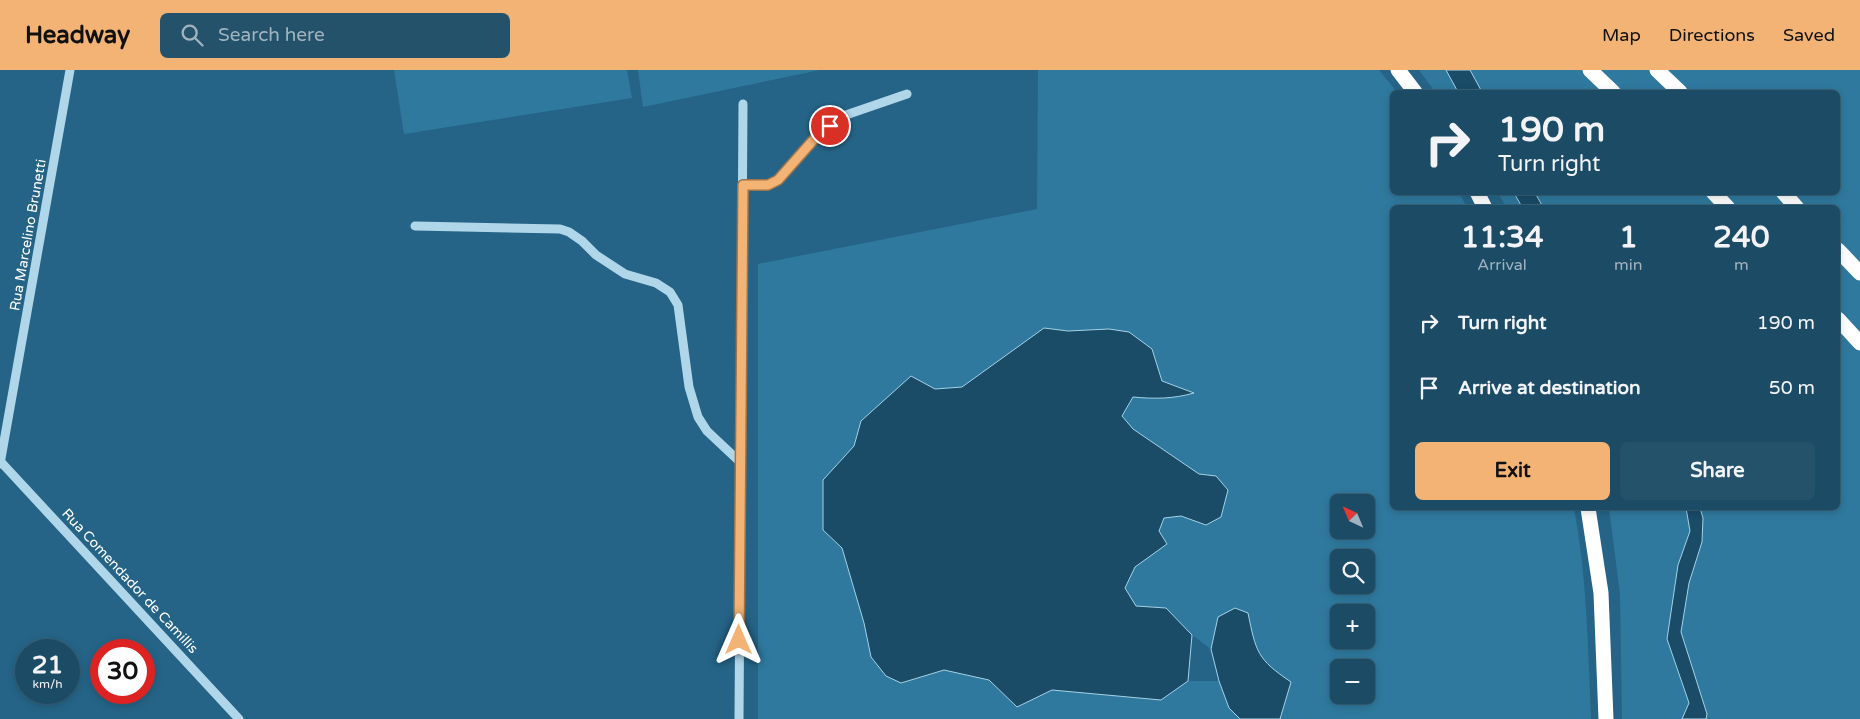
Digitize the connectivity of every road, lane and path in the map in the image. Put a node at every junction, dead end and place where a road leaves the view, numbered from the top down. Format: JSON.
{"nodes":[{"id":1,"x":70,"y":70,"type":"edge"},
{"id":2,"x":1398,"y":70,"type":"edge"},
{"id":3,"x":1590,"y":70,"type":"edge"},
{"id":4,"x":1657,"y":70,"type":"edge"},
{"id":5,"x":1413,"y":90,"type":"edge"},
{"id":6,"x":1611,"y":90,"type":"edge"},
{"id":7,"x":1678,"y":90,"type":"edge"},
{"id":8,"x":907,"y":94,"type":"dead end"},
{"id":9,"x":744,"y":104,"type":"dead end"},
{"id":10,"x":743,"y":185,"type":"junction"},
{"id":11,"x":1716,"y":195,"type":"edge"},
{"id":12,"x":1786,"y":195,"type":"edge"},
{"id":13,"x":1725,"y":205,"type":"edge"},
{"id":14,"x":1794,"y":205,"type":"edge"},
{"id":15,"x":415,"y":226,"type":"dead end"},
{"id":16,"x":1840,"y":252,"type":"edge"},
{"id":17,"x":1860,"y":273,"type":"edge"},
{"id":18,"x":1840,"y":321,"type":"edge"},
{"id":19,"x":1860,"y":343,"type":"edge"},
{"id":20,"x":0,"y":462,"type":"edge"},
{"id":21,"x":740,"y":462,"type":"junction"},
{"id":22,"x":1588,"y":510,"type":"edge"},
{"id":23,"x":239,"y":719,"type":"edge"},
{"id":24,"x":739,"y":719,"type":"edge"},
{"id":25,"x":1606,"y":719,"type":"edge"}],
"edges":[{"from":1,"to":20,"type":"street","name":"Rua Marcelino Brunetti"},
{"from":2,"to":5,"type":"highway"},
{"from":3,"to":6,"type":"highway"},
{"from":4,"to":7,"type":"highway"},
{"from":8,"to":10,"type":"street"},
{"from":9,"to":10,"type":"street"},
{"from":10,"to":21,"type":"street"},
{"from":11,"to":13,"type":"highway"},
{"from":12,"to":14,"type":"highway"},
{"from":15,"to":21,"type":"street"},
{"from":16,"to":17,"type":"highway"},
{"from":18,"to":19,"type":"highway"},
{"from":20,"to":23,"type":"street","name":"Rua Comendador de Camillis"},
{"from":21,"to":24,"type":"street"},
{"from":22,"to":25,"type":"highway"}]}
